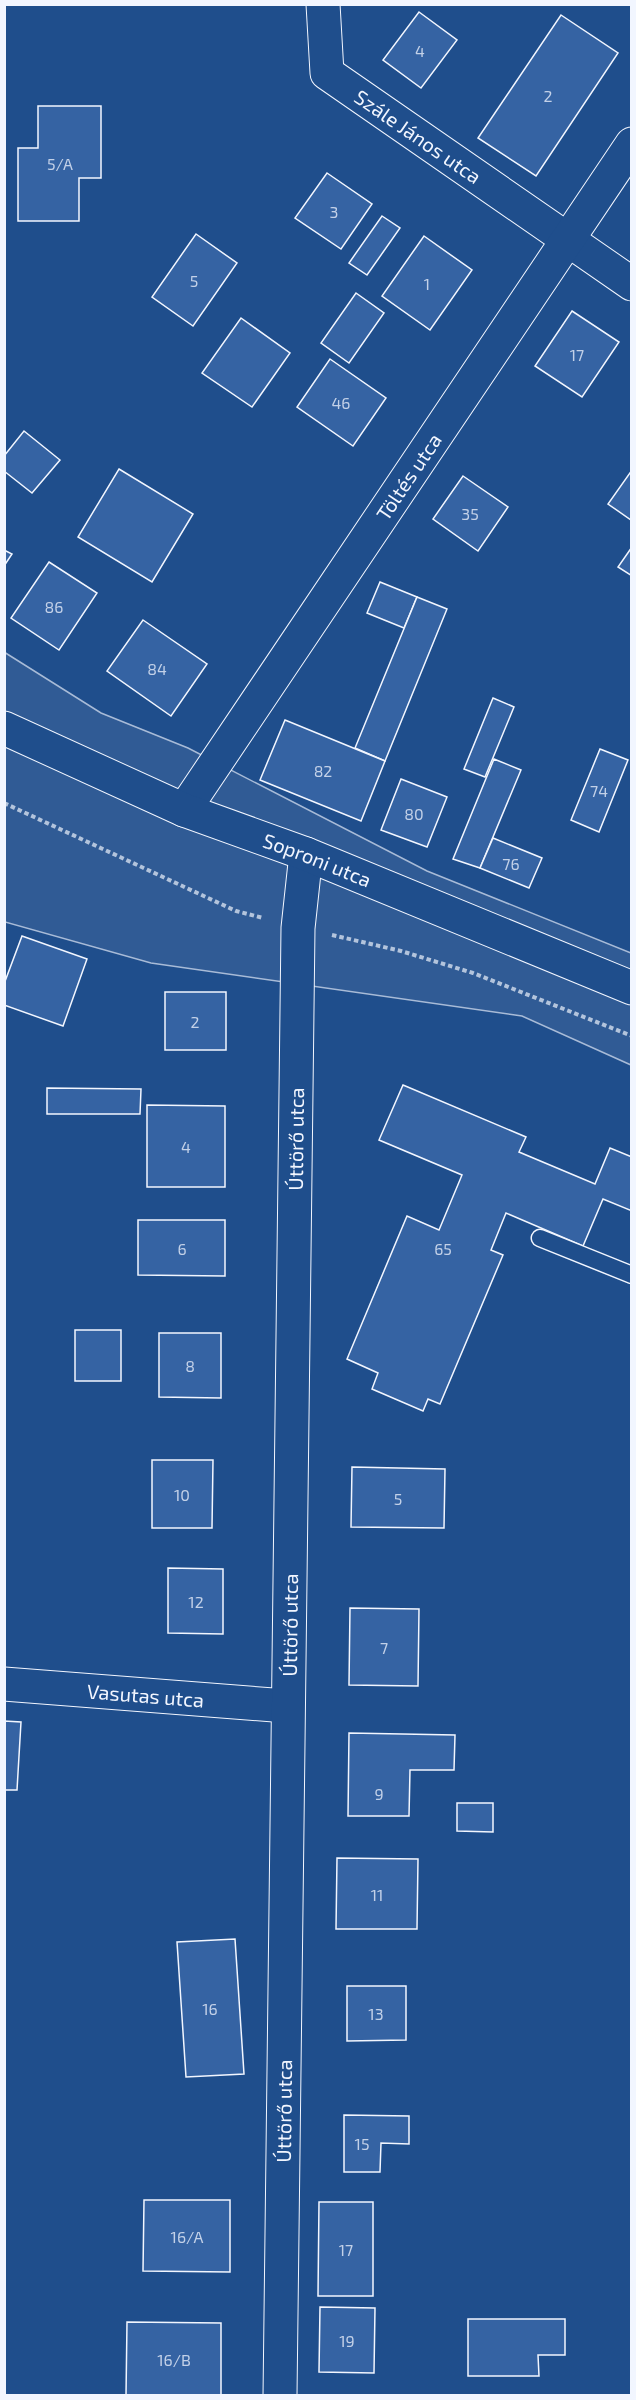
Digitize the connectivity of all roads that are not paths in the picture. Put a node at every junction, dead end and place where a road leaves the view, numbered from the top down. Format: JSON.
{"nodes":[{"id":1,"x":323,"y":4,"type":"edge"},
{"id":2,"x":632,"y":144,"type":"edge"},
{"id":3,"x":566,"y":238,"type":"junction"},
{"id":4,"x":632,"y":284,"type":"edge"},
{"id":5,"x":4,"y":728,"type":"edge"},
{"id":6,"x":184,"y":810,"type":"junction"},
{"id":7,"x":306,"y":854,"type":"junction"},
{"id":8,"x":632,"y":988,"type":"edge"},
{"id":9,"x":540,"y":1238,"type":"dead end"},
{"id":10,"x":632,"y":1275,"type":"edge"},
{"id":11,"x":4,"y":1683,"type":"edge"},
{"id":12,"x":287,"y":1706,"type":"junction"},
{"id":13,"x":280,"y":2396,"type":"edge"}],
"edges":[{"from":1,"to":3,"type":"street","name":"Szále János utca"},
{"from":2,"to":3,"type":"street","name":"Töltés utca"},
{"from":3,"to":4,"type":"street"},
{"from":3,"to":6,"type":"street","name":"Töltés utca"},
{"from":5,"to":6,"type":"street","name":"Soproni utca"},
{"from":6,"to":7,"type":"street","name":"Soproni utca"},
{"from":7,"to":8,"type":"street","name":"Soproni utca"},
{"from":7,"to":12,"type":"street","name":"Úttörő utca"},
{"from":9,"to":10,"type":"lane"},
{"from":11,"to":12,"type":"street","name":"Vasutas utca"},
{"from":12,"to":13,"type":"street","name":"Úttörő utca"}]}
